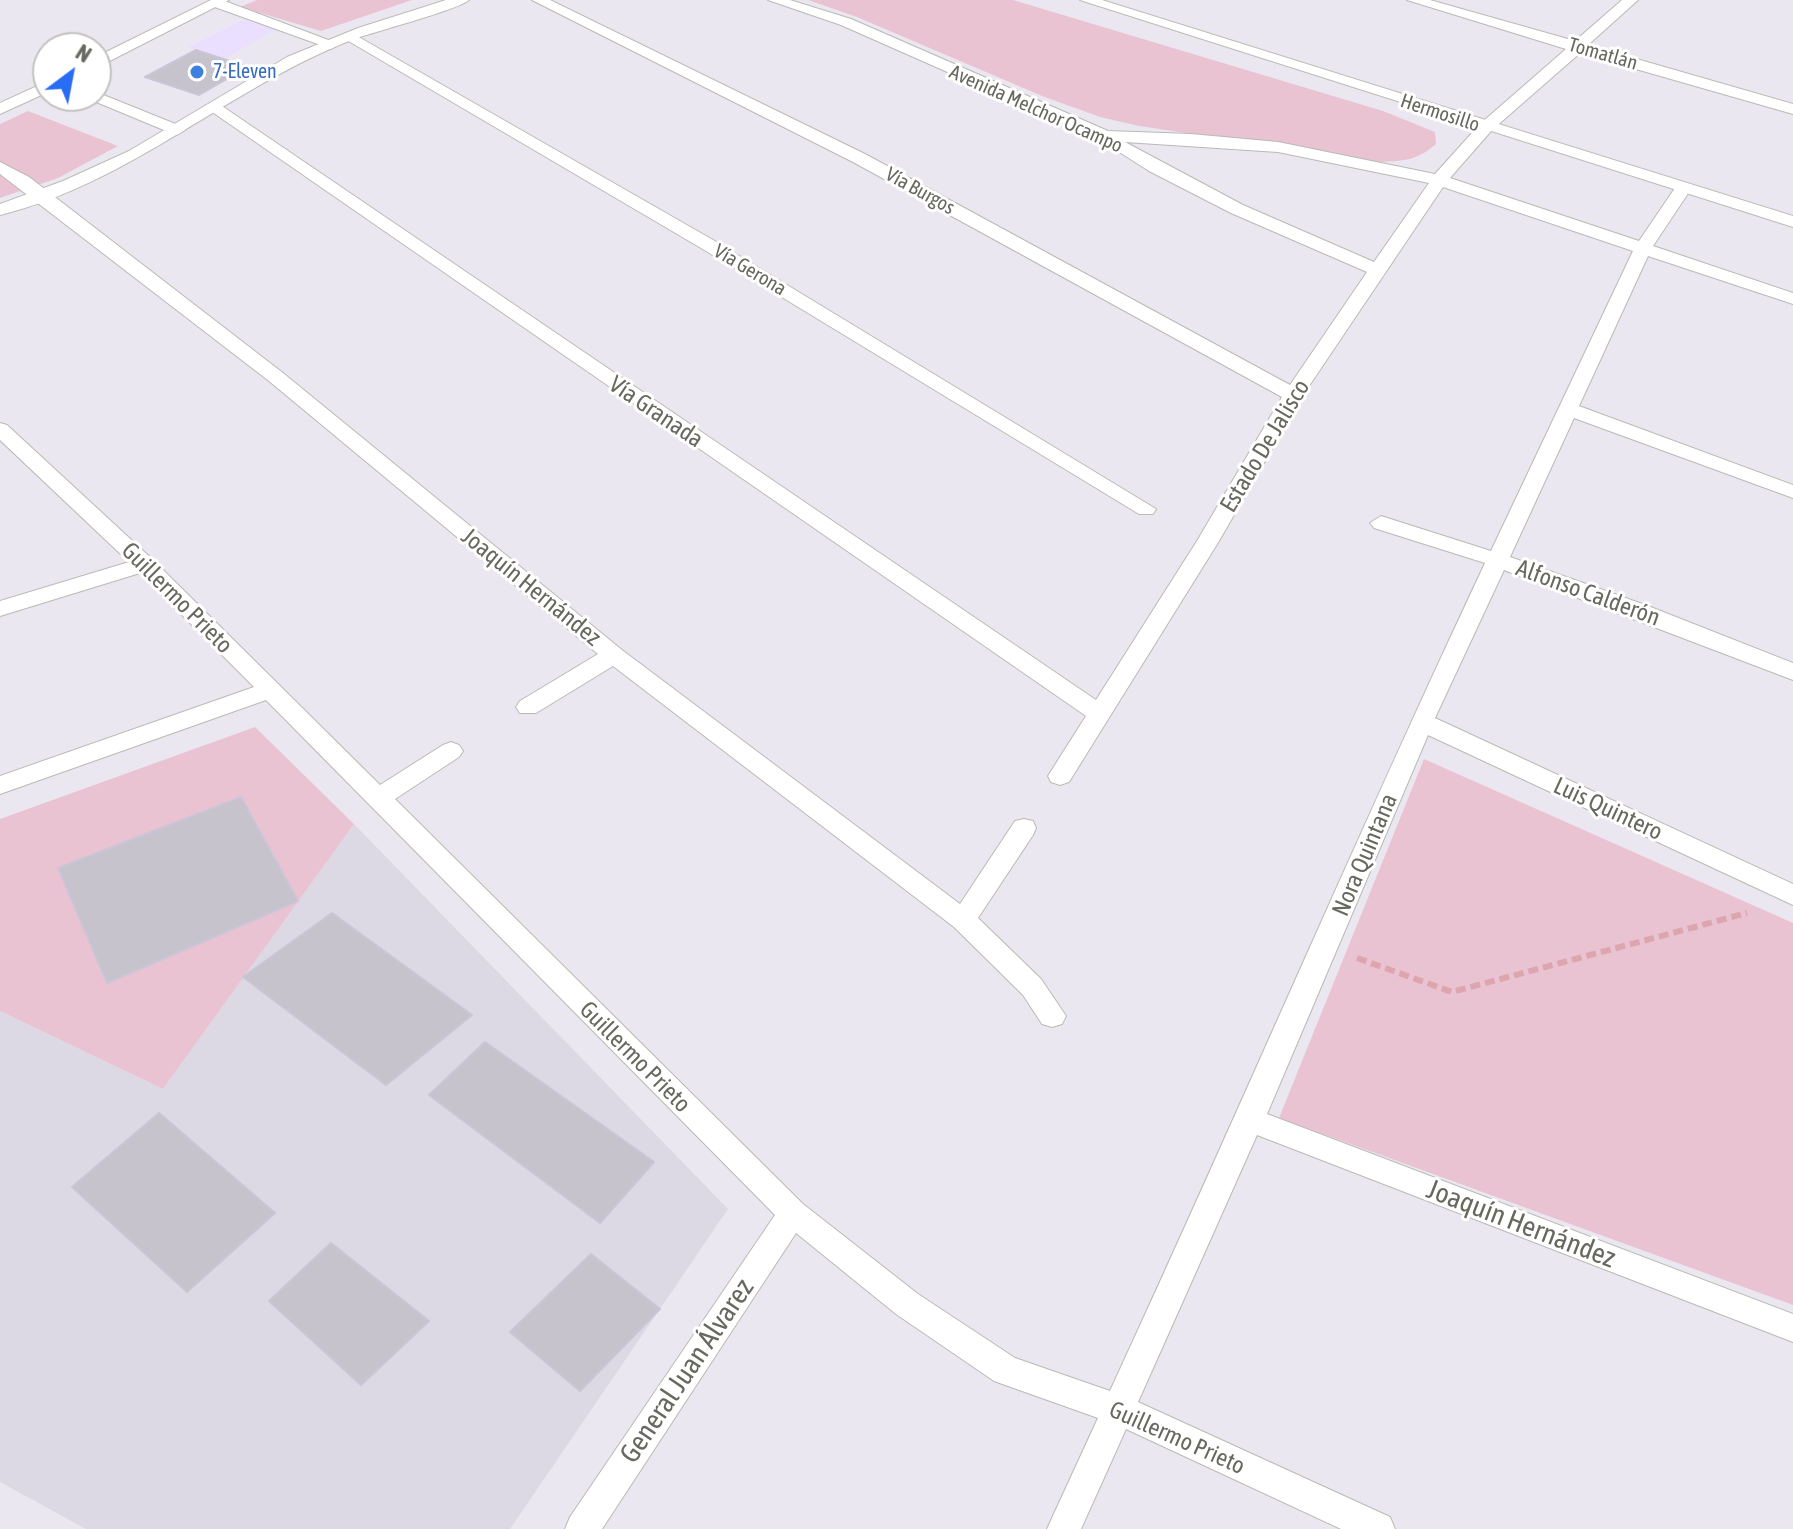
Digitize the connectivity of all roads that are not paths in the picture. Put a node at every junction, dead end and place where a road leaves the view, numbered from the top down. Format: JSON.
{"nodes":[{"id":1,"x":462,"y":0,"type":"edge"},
{"id":2,"x":539,"y":0,"type":"edge"},
{"id":3,"x":775,"y":0,"type":"edge"},
{"id":4,"x":1087,"y":0,"type":"edge"},
{"id":5,"x":1414,"y":0,"type":"edge"},
{"id":6,"x":1631,"y":0,"type":"edge"},
{"id":7,"x":220,"y":1,"type":"edge"},
{"id":8,"x":350,"y":36,"type":"junction"},
{"id":9,"x":331,"y":44,"type":"junction"},
{"id":10,"x":1578,"y":47,"type":"junction"},
{"id":11,"x":112,"y":55,"type":"edge"},
{"id":12,"x":32,"y":94,"type":"edge"},
{"id":13,"x":1785,"y":102,"type":"edge"},
{"id":14,"x":112,"y":103,"type":"edge"},
{"id":15,"x":213,"y":107,"type":"junction"},
{"id":16,"x":0,"y":109,"type":"edge"},
{"id":17,"x":1486,"y":127,"type":"junction"},
{"id":18,"x":177,"y":130,"type":"junction"},
{"id":19,"x":1105,"y":136,"type":"junction"},
{"id":20,"x":0,"y":167,"type":"edge"},
{"id":21,"x":1439,"y":180,"type":"junction"},
{"id":22,"x":1683,"y":189,"type":"junction"},
{"id":23,"x":42,"y":196,"type":"junction"},
{"id":24,"x":0,"y":210,"type":"edge"},
{"id":25,"x":1793,"y":222,"type":"edge"},
{"id":26,"x":1643,"y":248,"type":"junction"},
{"id":27,"x":1379,"y":271,"type":"junction"},
{"id":28,"x":1793,"y":299,"type":"edge"},
{"id":29,"x":1293,"y":395,"type":"junction"},
{"id":30,"x":1568,"y":409,"type":"junction"},
{"id":31,"x":0,"y":429,"type":"edge"},
{"id":32,"x":11,"y":453,"type":"edge"},
{"id":33,"x":1793,"y":492,"type":"edge"},
{"id":34,"x":1146,"y":509,"type":"dead end"},
{"id":35,"x":1381,"y":523,"type":"dead end"},
{"id":36,"x":1499,"y":560,"type":"junction"},
{"id":37,"x":144,"y":564,"type":"junction"},
{"id":38,"x":0,"y":609,"type":"edge"},
{"id":39,"x":614,"y":655,"type":"junction"},
{"id":40,"x":1793,"y":672,"type":"edge"},
{"id":41,"x":268,"y":691,"type":"junction"},
{"id":42,"x":528,"y":707,"type":"dead end"},
{"id":43,"x":1101,"y":715,"type":"junction"},
{"id":44,"x":1422,"y":722,"type":"junction"},
{"id":45,"x":451,"y":751,"type":"dead end"},
{"id":46,"x":1060,"y":776,"type":"dead end"},
{"id":47,"x":0,"y":785,"type":"edge"},
{"id":48,"x":377,"y":799,"type":"junction"},
{"id":49,"x":1024,"y":828,"type":"dead end"},
{"id":50,"x":1793,"y":895,"type":"edge"},
{"id":51,"x":963,"y":920,"type":"junction"},
{"id":52,"x":1052,"y":1016,"type":"dead end"},
{"id":53,"x":1250,"y":1120,"type":"junction"},
{"id":54,"x":793,"y":1213,"type":"junction"},
{"id":55,"x":1793,"y":1328,"type":"edge"},
{"id":56,"x":1120,"y":1410,"type":"junction"},
{"id":57,"x":582,"y":1529,"type":"edge"},
{"id":58,"x":1064,"y":1529,"type":"edge"},
{"id":59,"x":1378,"y":1529,"type":"edge"}],
"edges":[{"from":1,"to":8,"type":"street"},
{"from":2,"to":29,"type":"street","name":"Vía Burgos"},
{"from":3,"to":19,"type":"street","name":"Avenida Melchor Ocampo"},
{"from":4,"to":17,"type":"street","name":"Hermosillo"},
{"from":5,"to":10,"type":"street","name":"Tomatlán"},
{"from":6,"to":10,"type":"street","name":"Estado De Jalisco"},
{"from":7,"to":9,"type":"street"},
{"from":7,"to":11,"type":"street"},
{"from":8,"to":9,"type":"street"},
{"from":8,"to":34,"type":"street","name":"Vía Gerona"},
{"from":9,"to":15,"type":"street"},
{"from":10,"to":13,"type":"street","name":"Tomatlán"},
{"from":10,"to":17,"type":"street","name":"Estado De Jalisco"},
{"from":12,"to":16,"type":"street"},
{"from":14,"to":18,"type":"street"},
{"from":15,"to":18,"type":"street"},
{"from":15,"to":43,"type":"street","name":"Vía Granada"},
{"from":17,"to":21,"type":"street","name":"Estado De Jalisco"},
{"from":17,"to":22,"type":"street","name":"Hermosillo"},
{"from":18,"to":23,"type":"street"},
{"from":19,"to":21,"type":"street"},
{"from":19,"to":27,"type":"street","name":"Avenida Melchor Ocampo"},
{"from":20,"to":23,"type":"street","name":"Joaquín Hernández"},
{"from":21,"to":26,"type":"street"},
{"from":21,"to":27,"type":"street","name":"Estado De Jalisco"},
{"from":22,"to":25,"type":"street","name":"Hermosillo"},
{"from":22,"to":26,"type":"street","name":"Nora Quintana"},
{"from":23,"to":24,"type":"street"},
{"from":23,"to":39,"type":"street","name":"Joaquín Hernández"},
{"from":26,"to":28,"type":"street"},
{"from":26,"to":30,"type":"street","name":"Nora Quintana"},
{"from":27,"to":29,"type":"street","name":"Estado De Jalisco"},
{"from":29,"to":43,"type":"street","name":"Estado De Jalisco"},
{"from":30,"to":33,"type":"street"},
{"from":30,"to":36,"type":"street","name":"Nora Quintana"},
{"from":31,"to":32,"type":"street","name":"Guillermo Prieto"},
{"from":32,"to":37,"type":"street","name":"Guillermo Prieto"},
{"from":35,"to":36,"type":"street","name":"Alfonso Calderón"},
{"from":36,"to":40,"type":"street","name":"Alfonso Calderón"},
{"from":36,"to":44,"type":"street","name":"Nora Quintana"},
{"from":37,"to":38,"type":"street"},
{"from":37,"to":41,"type":"street","name":"Guillermo Prieto"},
{"from":39,"to":42,"type":"street"},
{"from":39,"to":51,"type":"street","name":"Joaquín Hernández"},
{"from":41,"to":47,"type":"street"},
{"from":41,"to":48,"type":"street","name":"Guillermo Prieto"},
{"from":43,"to":46,"type":"street","name":"Estado De Jalisco"},
{"from":44,"to":50,"type":"street","name":"Luis Quintero"},
{"from":44,"to":53,"type":"street","name":"Nora Quintana"},
{"from":45,"to":48,"type":"street"},
{"from":48,"to":54,"type":"street","name":"Guillermo Prieto"},
{"from":49,"to":51,"type":"street"},
{"from":51,"to":52,"type":"street","name":"Joaquín Hernández"},
{"from":53,"to":55,"type":"street","name":"Joaquín Hernández"},
{"from":53,"to":56,"type":"street","name":"Nora Quintana"},
{"from":54,"to":56,"type":"street","name":"Guillermo Prieto"},
{"from":54,"to":57,"type":"street","name":"General Juan Álvarez"},
{"from":56,"to":58,"type":"street","name":"Nora Quintana"},
{"from":56,"to":59,"type":"street","name":"Guillermo Prieto"}]}
